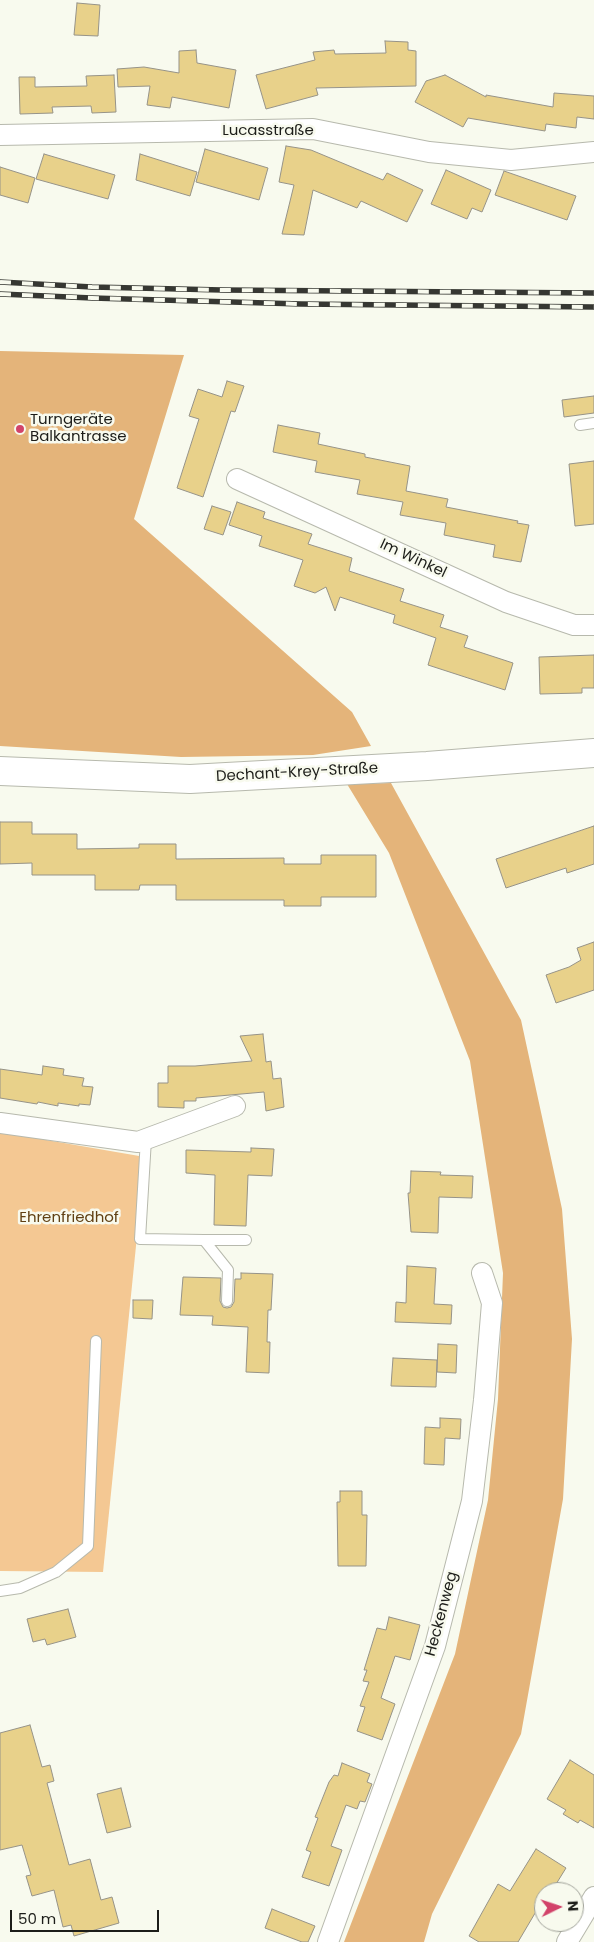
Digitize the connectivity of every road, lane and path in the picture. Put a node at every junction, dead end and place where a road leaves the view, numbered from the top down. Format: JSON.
{"nodes":[{"id":1,"x":0,"y":135,"type":"edge"},
{"id":2,"x":594,"y":152,"type":"edge"},
{"id":3,"x":594,"y":423,"type":"edge"},
{"id":4,"x":580,"y":424,"type":"dead end"},
{"id":5,"x":237,"y":479,"type":"dead end"},
{"id":6,"x":594,"y":625,"type":"edge"},
{"id":7,"x":594,"y":753,"type":"edge"},
{"id":8,"x":0,"y":771,"type":"edge"},
{"id":9,"x":235,"y":1106,"type":"dead end"},
{"id":10,"x":0,"y":1123,"type":"edge"},
{"id":11,"x":146,"y":1138,"type":"junction"},
{"id":12,"x":204,"y":1240,"type":"junction"},
{"id":13,"x":246,"y":1240,"type":"dead end"},
{"id":14,"x":482,"y":1273,"type":"dead end"},
{"id":15,"x":227,"y":1301,"type":"dead end"},
{"id":16,"x":96,"y":1342,"type":"dead end"},
{"id":17,"x":0,"y":1591,"type":"edge"},
{"id":18,"x":594,"y":1897,"type":"edge"},
{"id":19,"x":328,"y":1942,"type":"edge"},
{"id":20,"x":567,"y":1942,"type":"edge"}],
"edges":[{"from":1,"to":2,"type":"street","name":"Lucasstraße"},
{"from":3,"to":4,"type":"lane"},
{"from":5,"to":6,"type":"street","name":"Im Winkel"},
{"from":7,"to":8,"type":"street","name":"Dechant-Krey-Straße"},
{"from":9,"to":11,"type":"street"},
{"from":10,"to":11,"type":"street"},
{"from":11,"to":12,"type":"lane"},
{"from":12,"to":13,"type":"lane"},
{"from":12,"to":15,"type":"lane"},
{"from":14,"to":19,"type":"street","name":"Heckenweg"},
{"from":16,"to":17,"type":"lane"},
{"from":18,"to":20,"type":"street"}]}
